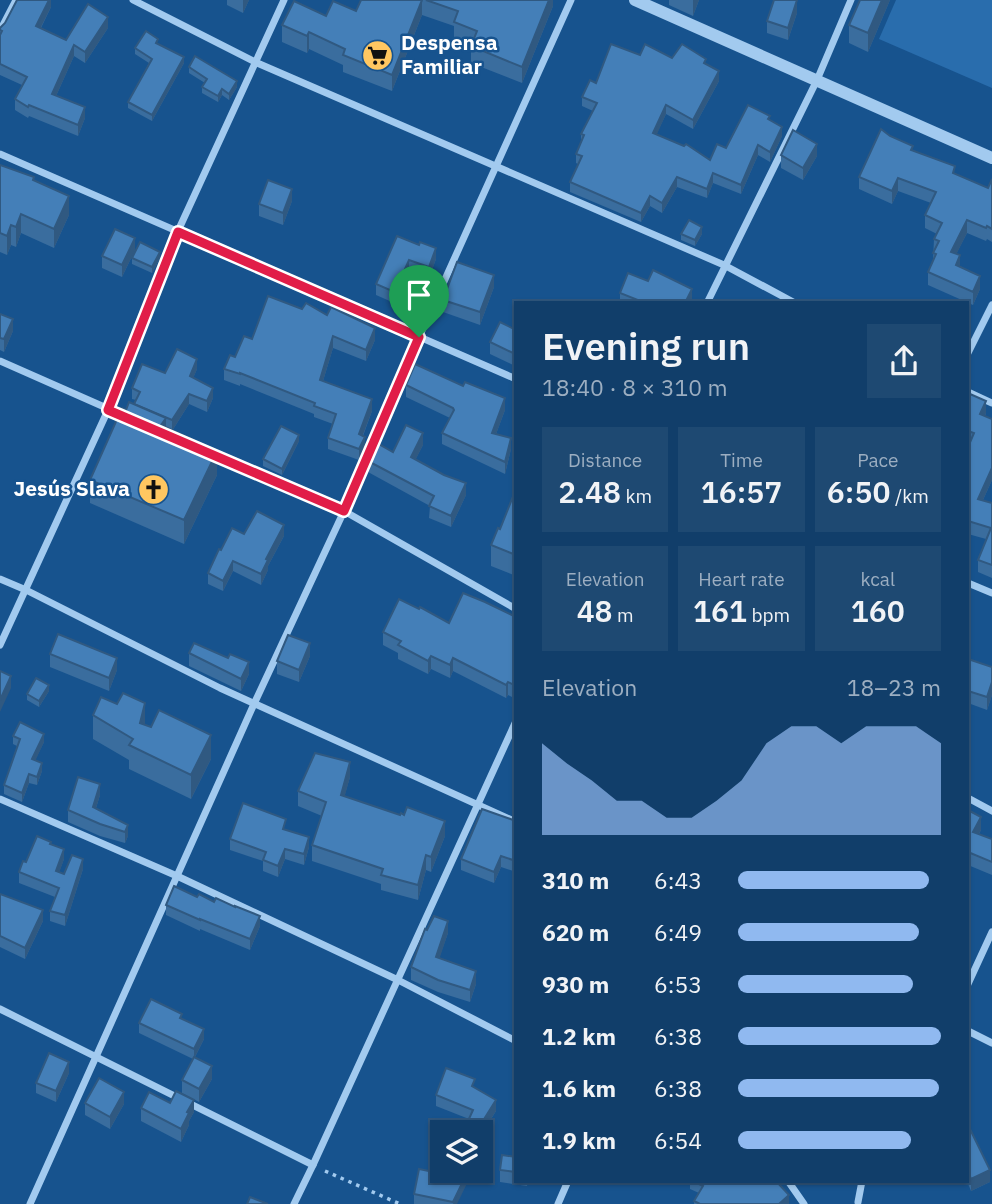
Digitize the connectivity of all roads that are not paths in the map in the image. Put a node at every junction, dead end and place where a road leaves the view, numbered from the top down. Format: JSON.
{"nodes":[{"id":1,"x":16,"y":0,"type":"edge"},
{"id":2,"x":133,"y":0,"type":"edge"},
{"id":3,"x":284,"y":0,"type":"edge"},
{"id":4,"x":571,"y":0,"type":"edge"},
{"id":5,"x":635,"y":0,"type":"edge"},
{"id":6,"x":851,"y":0,"type":"edge"},
{"id":7,"x":0,"y":32,"type":"edge"},
{"id":8,"x":255,"y":62,"type":"junction"},
{"id":9,"x":817,"y":80,"type":"junction"},
{"id":10,"x":0,"y":154,"type":"edge"},
{"id":11,"x":992,"y":158,"type":"edge"},
{"id":12,"x":495,"y":166,"type":"junction"},
{"id":13,"x":178,"y":232,"type":"junction"},
{"id":14,"x":724,"y":265,"type":"junction"},
{"id":15,"x":708,"y":301,"type":"edge"},
{"id":16,"x":791,"y":301,"type":"edge"},
{"id":17,"x":992,"y":305,"type":"edge"},
{"id":18,"x":419,"y":337,"type":"junction"},
{"id":19,"x":969,"y":351,"type":"edge"},
{"id":20,"x":0,"y":361,"type":"edge"},
{"id":21,"x":514,"y":378,"type":"edge"},
{"id":22,"x":969,"y":393,"type":"edge"},
{"id":23,"x":992,"y":402,"type":"edge"},
{"id":24,"x":108,"y":410,"type":"junction"},
{"id":25,"x":133,"y":420,"type":"edge"},
{"id":26,"x":195,"y":447,"type":"edge"},
{"id":27,"x":344,"y":511,"type":"junction"},
{"id":28,"x":0,"y":579,"type":"edge"},
{"id":29,"x":969,"y":583,"type":"edge"},
{"id":30,"x":26,"y":590,"type":"junction"},
{"id":31,"x":992,"y":593,"type":"edge"},
{"id":32,"x":514,"y":607,"type":"edge"},
{"id":33,"x":0,"y":645,"type":"edge"},
{"id":34,"x":254,"y":704,"type":"junction"},
{"id":35,"x":514,"y":725,"type":"edge"},
{"id":36,"x":0,"y":799,"type":"edge"},
{"id":37,"x":969,"y":799,"type":"edge"},
{"id":38,"x":478,"y":804,"type":"junction"},
{"id":39,"x":992,"y":811,"type":"edge"},
{"id":40,"x":514,"y":821,"type":"edge"},
{"id":41,"x":177,"y":876,"type":"junction"},
{"id":42,"x":992,"y":932,"type":"edge"},
{"id":43,"x":398,"y":980,"type":"junction"},
{"id":44,"x":969,"y":982,"type":"edge"},
{"id":45,"x":0,"y":1009,"type":"edge"},
{"id":46,"x":969,"y":1032,"type":"edge"},
{"id":47,"x":514,"y":1040,"type":"edge"},
{"id":48,"x":992,"y":1043,"type":"edge"},
{"id":49,"x":96,"y":1058,"type":"junction"},
{"id":50,"x":313,"y":1166,"type":"junction"},
{"id":51,"x":567,"y":1183,"type":"edge"},
{"id":52,"x":789,"y":1183,"type":"edge"},
{"id":53,"x":862,"y":1183,"type":"edge"},
{"id":54,"x":858,"y":1203,"type":"edge"},
{"id":55,"x":30,"y":1204,"type":"edge"},
{"id":56,"x":294,"y":1204,"type":"edge"},
{"id":57,"x":558,"y":1204,"type":"edge"},
{"id":58,"x":804,"y":1204,"type":"edge"}],
"edges":[{"from":1,"to":7,"type":"street"},
{"from":2,"to":8,"type":"street"},
{"from":3,"to":8,"type":"street"},
{"from":4,"to":12,"type":"street"},
{"from":5,"to":9,"type":"street"},
{"from":6,"to":9,"type":"street"},
{"from":8,"to":12,"type":"street"},
{"from":8,"to":13,"type":"street"},
{"from":9,"to":11,"type":"street"},
{"from":9,"to":14,"type":"street"},
{"from":10,"to":13,"type":"street"},
{"from":12,"to":14,"type":"street"},
{"from":12,"to":18,"type":"street"},
{"from":13,"to":18,"type":"street"},
{"from":13,"to":24,"type":"street"},
{"from":14,"to":15,"type":"street"},
{"from":14,"to":16,"type":"street"},
{"from":17,"to":19,"type":"street"},
{"from":18,"to":21,"type":"street"},
{"from":18,"to":27,"type":"street"},
{"from":20,"to":24,"type":"street"},
{"from":22,"to":23,"type":"street"},
{"from":24,"to":25,"type":"street"},
{"from":24,"to":30,"type":"street"},
{"from":26,"to":27,"type":"street"},
{"from":27,"to":32,"type":"street"},
{"from":27,"to":34,"type":"street"},
{"from":28,"to":30,"type":"street"},
{"from":29,"to":31,"type":"street"},
{"from":30,"to":33,"type":"street"},
{"from":30,"to":34,"type":"street"},
{"from":34,"to":38,"type":"street"},
{"from":34,"to":41,"type":"street"},
{"from":35,"to":38,"type":"street"},
{"from":36,"to":41,"type":"street"},
{"from":37,"to":39,"type":"street"},
{"from":38,"to":40,"type":"street"},
{"from":38,"to":43,"type":"street"},
{"from":41,"to":43,"type":"street"},
{"from":41,"to":49,"type":"street"},
{"from":42,"to":44,"type":"street"},
{"from":43,"to":47,"type":"street"},
{"from":43,"to":50,"type":"street"},
{"from":45,"to":49,"type":"street"},
{"from":46,"to":48,"type":"street"},
{"from":49,"to":50,"type":"street"},
{"from":49,"to":55,"type":"street"},
{"from":50,"to":56,"type":"street"},
{"from":51,"to":57,"type":"street"},
{"from":52,"to":58,"type":"street"},
{"from":53,"to":54,"type":"street"}]}
